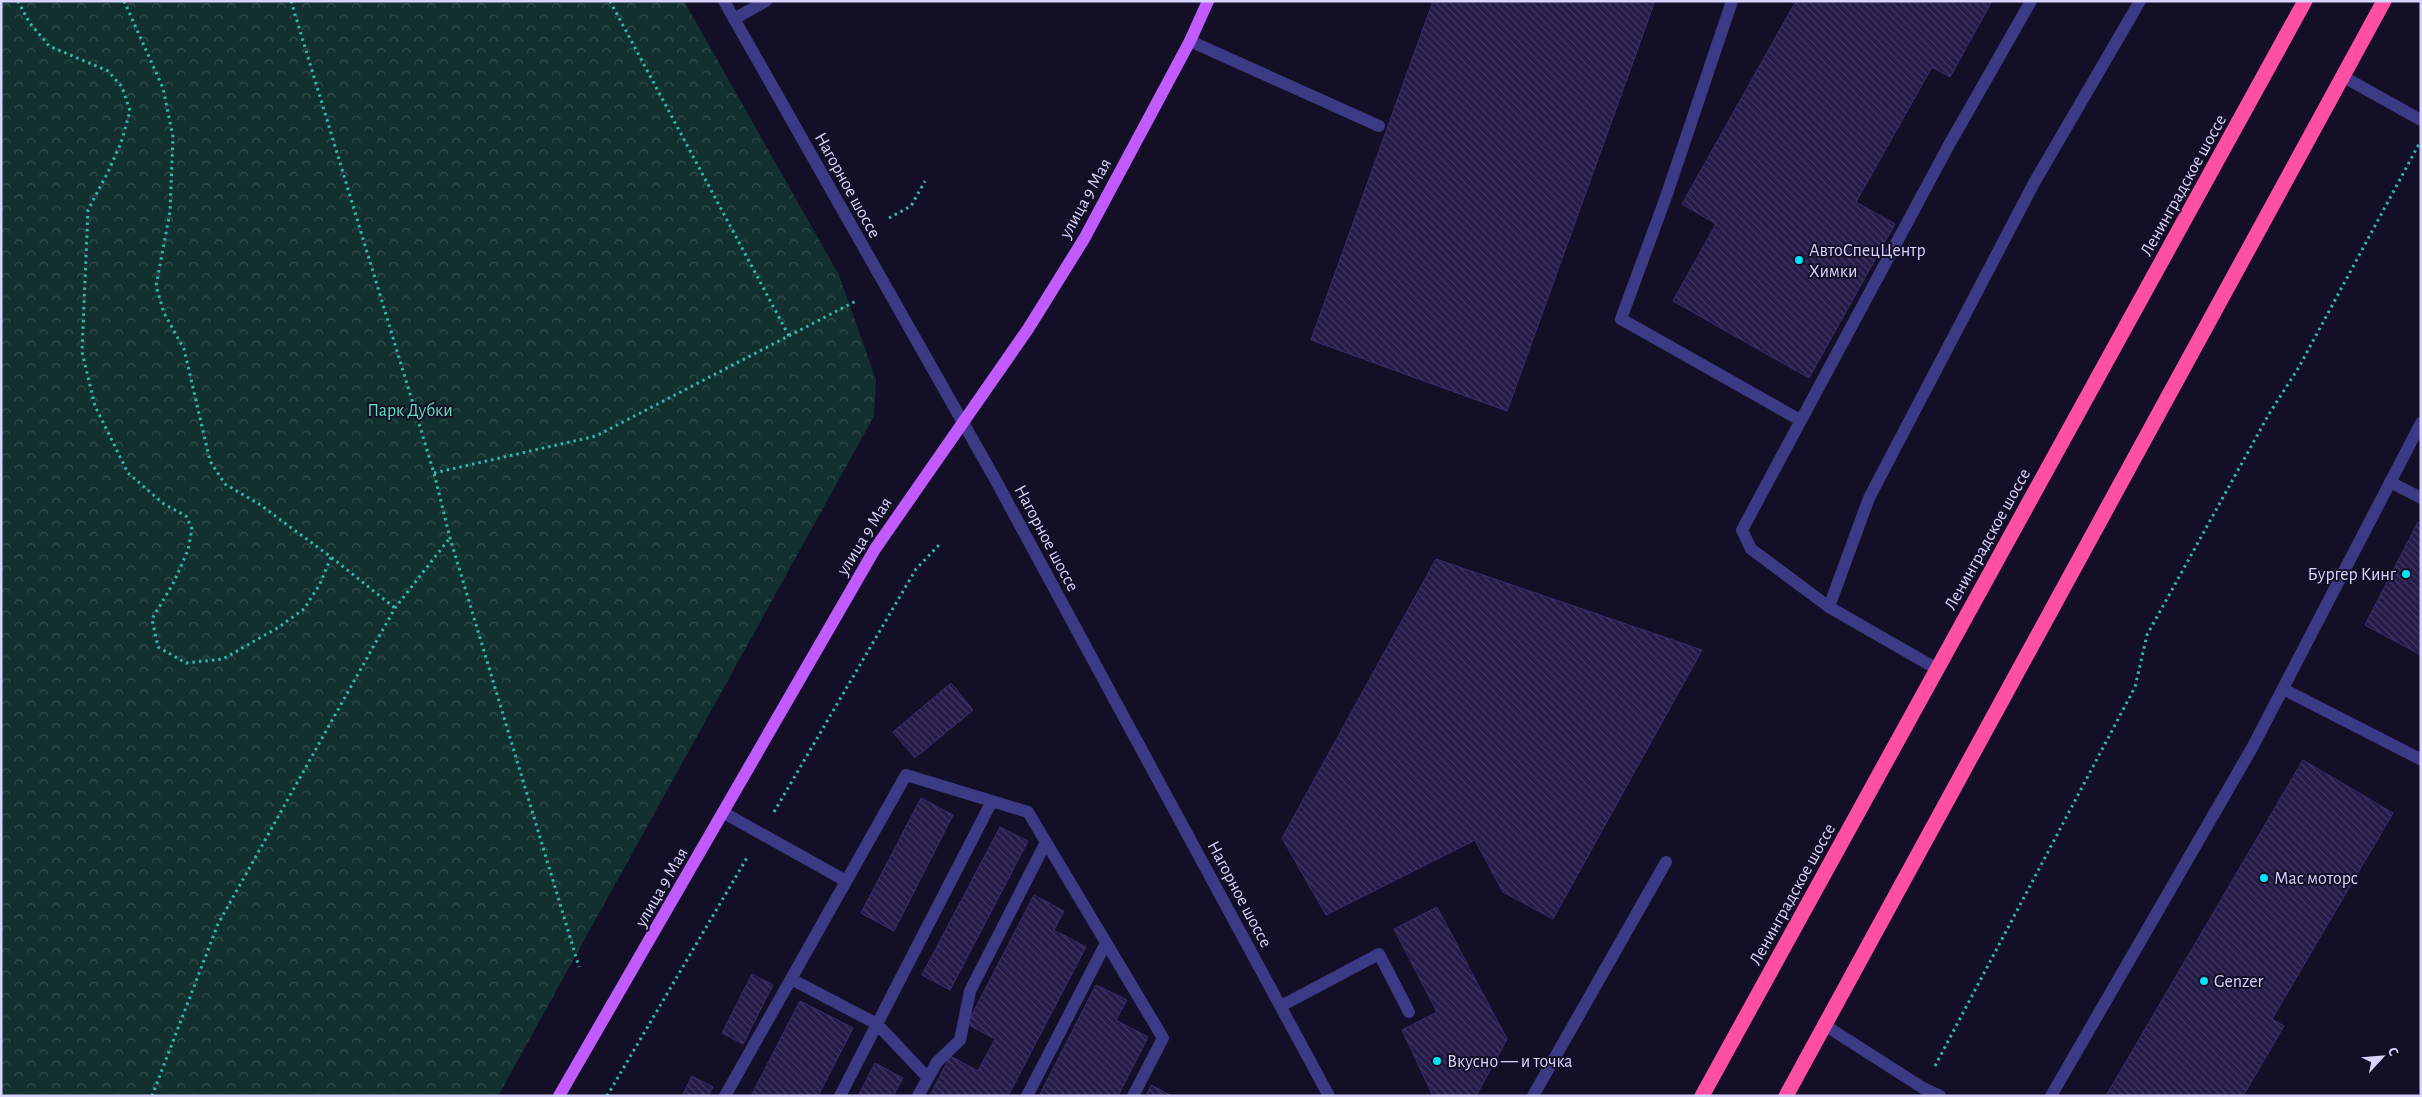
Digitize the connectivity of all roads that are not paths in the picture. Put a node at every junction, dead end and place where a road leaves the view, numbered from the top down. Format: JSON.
{"nodes":[{"id":1,"x":724,"y":1,"type":"edge"},
{"id":2,"x":766,"y":1,"type":"edge"},
{"id":3,"x":1208,"y":1,"type":"edge"},
{"id":4,"x":1732,"y":1,"type":"edge"},
{"id":5,"x":2031,"y":1,"type":"edge"},
{"id":6,"x":2140,"y":1,"type":"edge"},
{"id":7,"x":2305,"y":1,"type":"edge"},
{"id":8,"x":2384,"y":1,"type":"edge"},
{"id":9,"x":734,"y":18,"type":"junction"},
{"id":10,"x":1190,"y":41,"type":"junction"},
{"id":11,"x":2342,"y":76,"type":"junction"},
{"id":12,"x":2421,"y":120,"type":"edge"},
{"id":13,"x":1380,"y":126,"type":"dead end"},
{"id":14,"x":1800,"y":420,"type":"junction"},
{"id":15,"x":964,"y":423,"type":"junction"},
{"id":16,"x":2421,"y":423,"type":"edge"},
{"id":17,"x":2390,"y":482,"type":"junction"},
{"id":18,"x":2421,"y":498,"type":"edge"},
{"id":19,"x":1829,"y":607,"type":"junction"},
{"id":20,"x":1937,"y":669,"type":"junction"},
{"id":21,"x":2283,"y":688,"type":"junction"},
{"id":22,"x":2421,"y":757,"type":"edge"},
{"id":23,"x":992,"y":801,"type":"junction"},
{"id":24,"x":724,"y":813,"type":"junction"},
{"id":25,"x":1046,"y":842,"type":"junction"},
{"id":26,"x":1666,"y":862,"type":"dead end"},
{"id":27,"x":846,"y":881,"type":"junction"},
{"id":28,"x":1106,"y":943,"type":"junction"},
{"id":29,"x":791,"y":979,"type":"junction"},
{"id":30,"x":1281,"y":1006,"type":"junction"},
{"id":31,"x":1409,"y":1012,"type":"dead end"},
{"id":32,"x":878,"y":1024,"type":"junction"},
{"id":33,"x":1826,"y":1026,"type":"junction"},
{"id":34,"x":928,"y":1078,"type":"junction"},
{"id":35,"x":559,"y":1096,"type":"edge"},
{"id":36,"x":725,"y":1096,"type":"edge"},
{"id":37,"x":840,"y":1096,"type":"edge"},
{"id":38,"x":918,"y":1096,"type":"edge"},
{"id":39,"x":1027,"y":1096,"type":"edge"},
{"id":40,"x":1133,"y":1096,"type":"edge"},
{"id":41,"x":1330,"y":1096,"type":"edge"},
{"id":42,"x":1533,"y":1096,"type":"edge"},
{"id":43,"x":1702,"y":1096,"type":"edge"},
{"id":44,"x":1786,"y":1096,"type":"edge"},
{"id":45,"x":1940,"y":1096,"type":"edge"},
{"id":46,"x":2051,"y":1096,"type":"edge"}],
"edges":[{"from":1,"to":9,"type":"street","name":"Нагорное шоссе"},
{"from":2,"to":9,"type":"street"},
{"from":3,"to":10,"type":"main road","name":"улица 9 Мая"},
{"from":4,"to":14,"type":"street"},
{"from":5,"to":14,"type":"street"},
{"from":6,"to":19,"type":"street"},
{"from":7,"to":20,"type":"highway","name":"Ленинградское шоссе"},
{"from":8,"to":11,"type":"highway"},
{"from":9,"to":15,"type":"street","name":"Нагорное шоссе"},
{"from":10,"to":13,"type":"street"},
{"from":10,"to":15,"type":"main road","name":"улица 9 Мая"},
{"from":11,"to":12,"type":"street"},
{"from":11,"to":33,"type":"highway"},
{"from":14,"to":19,"type":"street"},
{"from":15,"to":24,"type":"main road","name":"улица 9 Мая"},
{"from":15,"to":30,"type":"street","name":"Нагорное шоссе"},
{"from":16,"to":17,"type":"street"},
{"from":17,"to":18,"type":"street"},
{"from":17,"to":21,"type":"street"},
{"from":19,"to":20,"type":"street"},
{"from":20,"to":43,"type":"highway","name":"Ленинградское шоссе"},
{"from":21,"to":22,"type":"street"},
{"from":21,"to":46,"type":"street"},
{"from":23,"to":25,"type":"street"},
{"from":23,"to":27,"type":"street"},
{"from":23,"to":32,"type":"street"},
{"from":24,"to":27,"type":"street"},
{"from":24,"to":35,"type":"main road","name":"улица 9 Мая"},
{"from":25,"to":28,"type":"street"},
{"from":25,"to":34,"type":"street"},
{"from":26,"to":42,"type":"street"},
{"from":27,"to":29,"type":"street"},
{"from":28,"to":39,"type":"street"},
{"from":28,"to":40,"type":"street"},
{"from":29,"to":32,"type":"street"},
{"from":29,"to":36,"type":"street"},
{"from":30,"to":31,"type":"street"},
{"from":30,"to":41,"type":"street","name":"Нагорное шоссе"},
{"from":32,"to":34,"type":"street"},
{"from":32,"to":37,"type":"street"},
{"from":33,"to":44,"type":"highway"},
{"from":33,"to":45,"type":"street"},
{"from":34,"to":38,"type":"street"}]}
